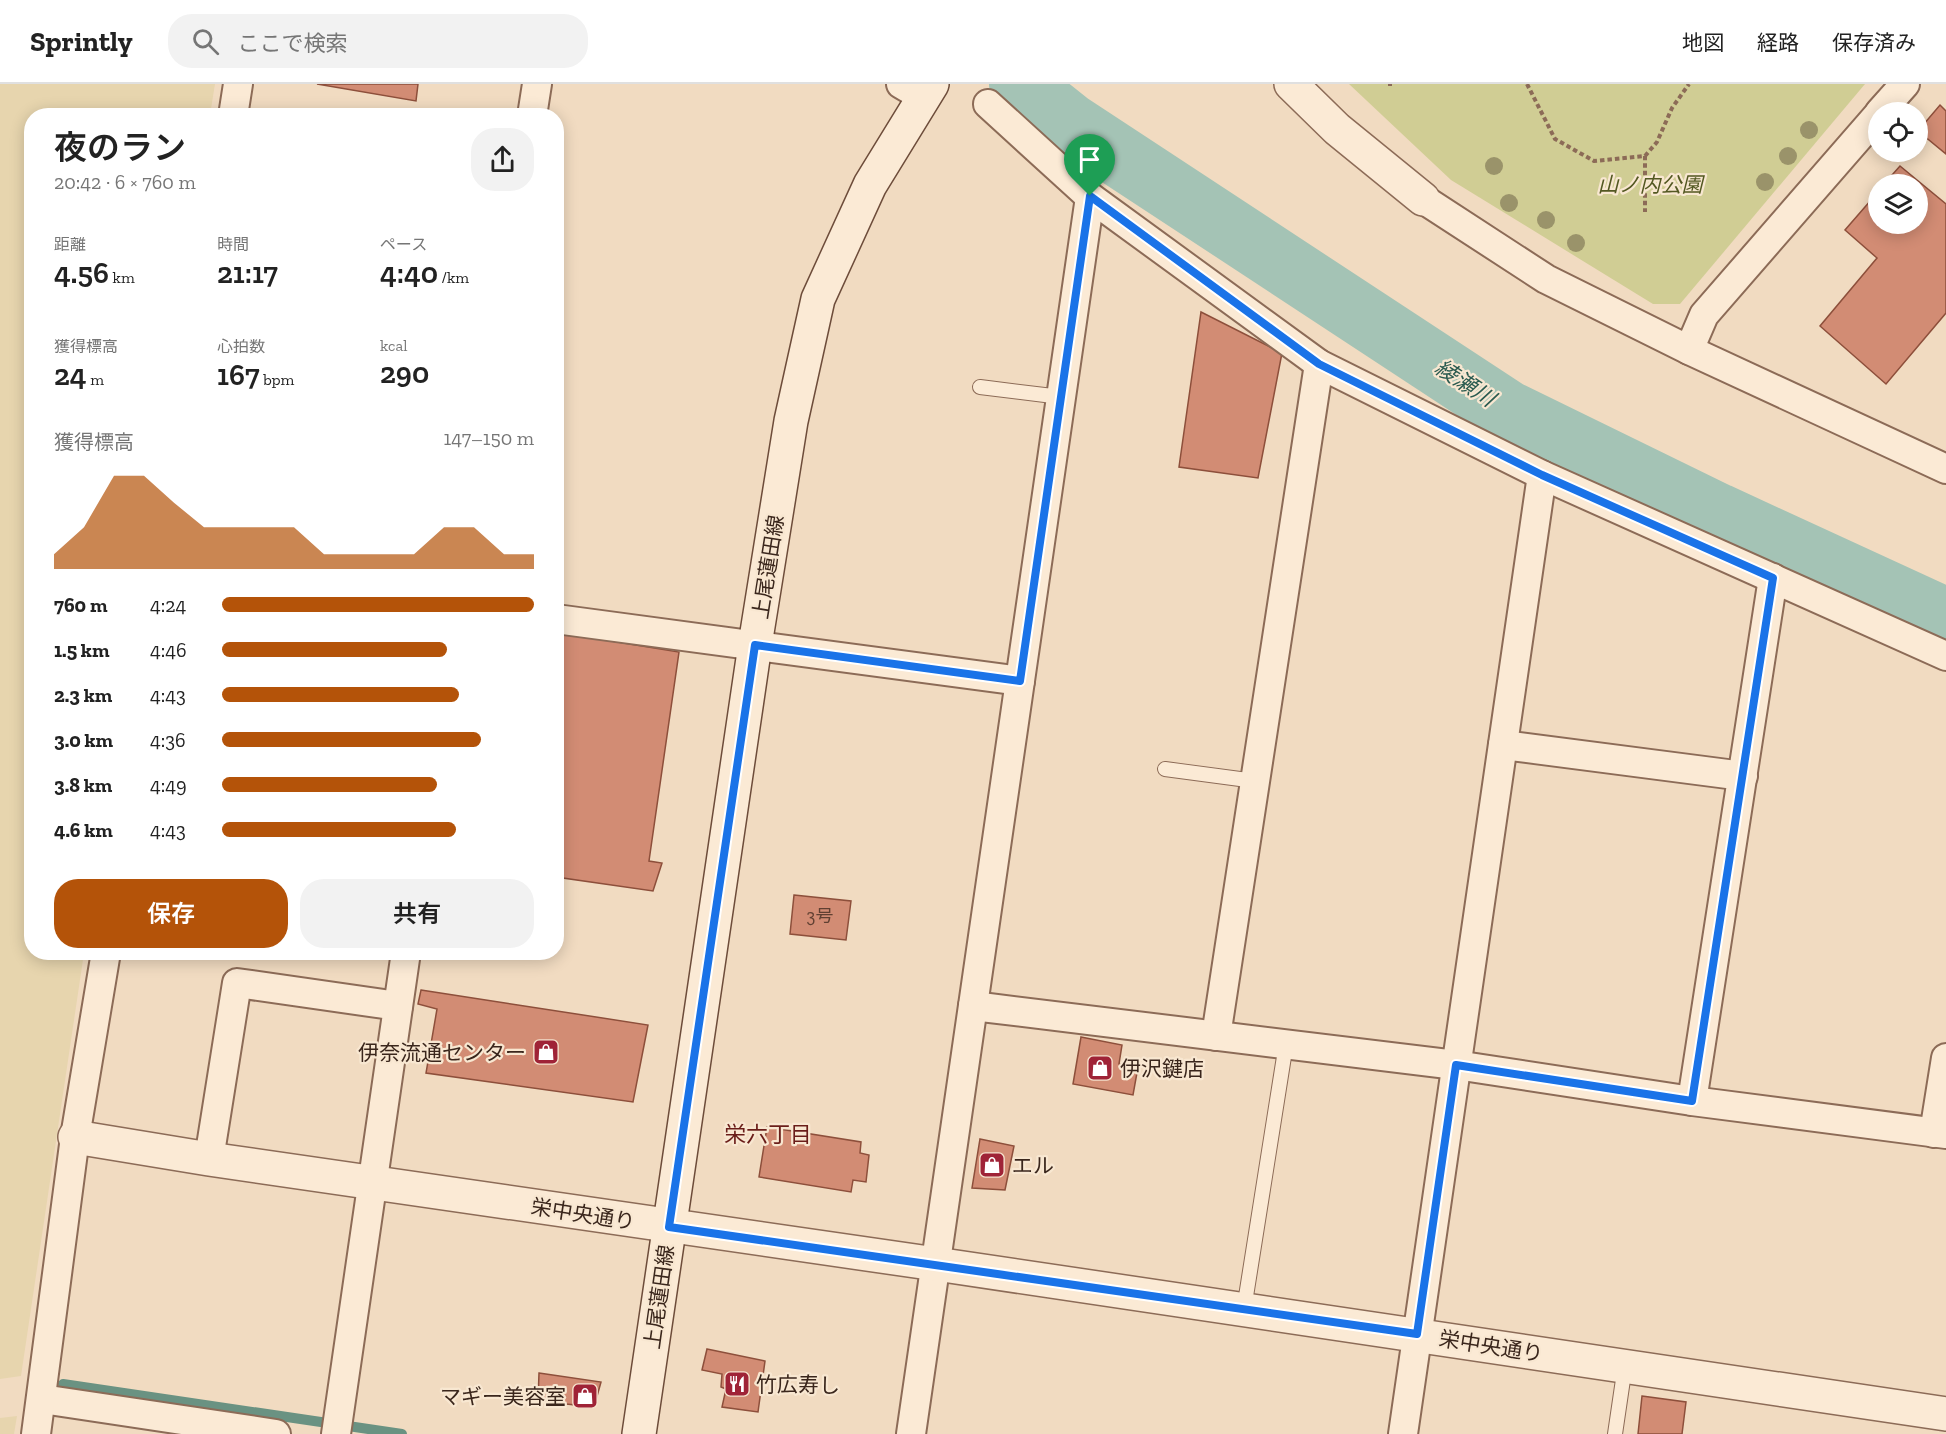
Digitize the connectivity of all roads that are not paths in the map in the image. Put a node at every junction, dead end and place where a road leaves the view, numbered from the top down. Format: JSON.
{"nodes":[{"id":1,"x":238,"y":84,"type":"edge"},
{"id":2,"x":537,"y":84,"type":"edge"},
{"id":3,"x":1292,"y":84,"type":"edge"},
{"id":4,"x":1905,"y":84,"type":"edge"},
{"id":5,"x":919,"y":88,"type":"edge"},
{"id":6,"x":1889,"y":102,"type":"edge"},
{"id":7,"x":988,"y":104,"type":"dead end"},
{"id":8,"x":234,"y":108,"type":"edge"},
{"id":9,"x":533,"y":108,"type":"edge"},
{"id":10,"x":1868,"y":127,"type":"edge"},
{"id":11,"x":1090,"y":196,"type":"junction"},
{"id":12,"x":1423,"y":199,"type":"joint"},
{"id":13,"x":1689,"y":350,"type":"junction"},
{"id":14,"x":1319,"y":364,"type":"junction"},
{"id":15,"x":980,"y":387,"type":"dead end"},
{"id":16,"x":1061,"y":397,"type":"junction"},
{"id":17,"x":1946,"y":469,"type":"edge"},
{"id":18,"x":1542,"y":475,"type":"junction"},
{"id":19,"x":1773,"y":578,"type":"junction"},
{"id":20,"x":564,"y":620,"type":"edge"},
{"id":21,"x":755,"y":645,"type":"junction"},
{"id":22,"x":1946,"y":656,"type":"edge"},
{"id":23,"x":1020,"y":681,"type":"junction"},
{"id":24,"x":1503,"y":745,"type":"junction"},
{"id":25,"x":1165,"y":769,"type":"dead end"},
{"id":26,"x":1743,"y":776,"type":"junction"},
{"id":27,"x":1255,"y":781,"type":"junction"},
{"id":28,"x":105,"y":960,"type":"edge"},
{"id":29,"x":405,"y":960,"type":"edge"},
{"id":30,"x":398,"y":1006,"type":"junction"},
{"id":31,"x":974,"y":1006,"type":"junction"},
{"id":32,"x":1216,"y":1036,"type":"junction"},
{"id":33,"x":1286,"y":1044,"type":"junction"},
{"id":34,"x":1946,"y":1058,"type":"edge"},
{"id":35,"x":1456,"y":1065,"type":"junction"},
{"id":36,"x":1692,"y":1101,"type":"junction"},
{"id":37,"x":1940,"y":1134,"type":"edge"},
{"id":38,"x":75,"y":1137,"type":"junction"},
{"id":39,"x":209,"y":1160,"type":"junction"},
{"id":40,"x":371,"y":1181,"type":"junction"},
{"id":41,"x":669,"y":1227,"type":"junction"},
{"id":42,"x":936,"y":1264,"type":"junction"},
{"id":43,"x":1244,"y":1309,"type":"junction"},
{"id":44,"x":1417,"y":1334,"type":"junction"},
{"id":45,"x":1625,"y":1366,"type":"junction"},
{"id":46,"x":42,"y":1399,"type":"junction"},
{"id":47,"x":1946,"y":1414,"type":"edge"},
{"id":48,"x":36,"y":1434,"type":"edge"},
{"id":49,"x":276,"y":1434,"type":"edge"},
{"id":50,"x":336,"y":1434,"type":"edge"},
{"id":51,"x":639,"y":1434,"type":"edge"},
{"id":52,"x":911,"y":1434,"type":"edge"},
{"id":53,"x":1403,"y":1434,"type":"edge"},
{"id":54,"x":1615,"y":1434,"type":"edge"}],
"edges":[{"from":1,"to":8,"type":"street"},
{"from":2,"to":9,"type":"street"},
{"from":3,"to":12,"type":"street"},
{"from":4,"to":6,"type":"street"},
{"from":5,"to":21,"type":"street","name":"上尾蓮田線"},
{"from":7,"to":11,"type":"street"},
{"from":10,"to":13,"type":"street"},
{"from":11,"to":14,"type":"street"},
{"from":11,"to":16,"type":"street"},
{"from":12,"to":13,"type":"street"},
{"from":13,"to":17,"type":"street"},
{"from":14,"to":18,"type":"street"},
{"from":14,"to":27,"type":"street"},
{"from":15,"to":16,"type":"lane"},
{"from":16,"to":23,"type":"street"},
{"from":18,"to":19,"type":"street"},
{"from":18,"to":24,"type":"street"},
{"from":19,"to":22,"type":"street"},
{"from":19,"to":26,"type":"street"},
{"from":20,"to":21,"type":"street"},
{"from":21,"to":23,"type":"street"},
{"from":21,"to":41,"type":"street","name":"上尾蓮田線"},
{"from":23,"to":31,"type":"street"},
{"from":24,"to":26,"type":"street"},
{"from":24,"to":35,"type":"street"},
{"from":25,"to":27,"type":"lane"},
{"from":26,"to":36,"type":"street"},
{"from":27,"to":32,"type":"street"},
{"from":28,"to":38,"type":"street"},
{"from":29,"to":30,"type":"street"},
{"from":30,"to":39,"type":"street"},
{"from":30,"to":40,"type":"street"},
{"from":31,"to":32,"type":"street"},
{"from":31,"to":42,"type":"street"},
{"from":32,"to":33,"type":"street"},
{"from":33,"to":35,"type":"street"},
{"from":33,"to":43,"type":"lane"},
{"from":34,"to":37,"type":"street"},
{"from":35,"to":36,"type":"street"},
{"from":35,"to":44,"type":"street"},
{"from":36,"to":37,"type":"street"},
{"from":38,"to":39,"type":"street","name":"栄中央通り"},
{"from":38,"to":46,"type":"street"},
{"from":39,"to":40,"type":"street","name":"栄中央通り"},
{"from":40,"to":41,"type":"street","name":"栄中央通り"},
{"from":40,"to":50,"type":"street"},
{"from":41,"to":42,"type":"street","name":"栄中央通り"},
{"from":41,"to":51,"type":"street","name":"上尾蓮田線"},
{"from":42,"to":43,"type":"street","name":"栄中央通り"},
{"from":42,"to":52,"type":"street"},
{"from":43,"to":44,"type":"street","name":"栄中央通り"},
{"from":44,"to":45,"type":"street","name":"栄中央通り"},
{"from":44,"to":53,"type":"street"},
{"from":45,"to":47,"type":"street","name":"栄中央通り"},
{"from":45,"to":54,"type":"lane"},
{"from":46,"to":48,"type":"street"},
{"from":46,"to":49,"type":"street"}]}
